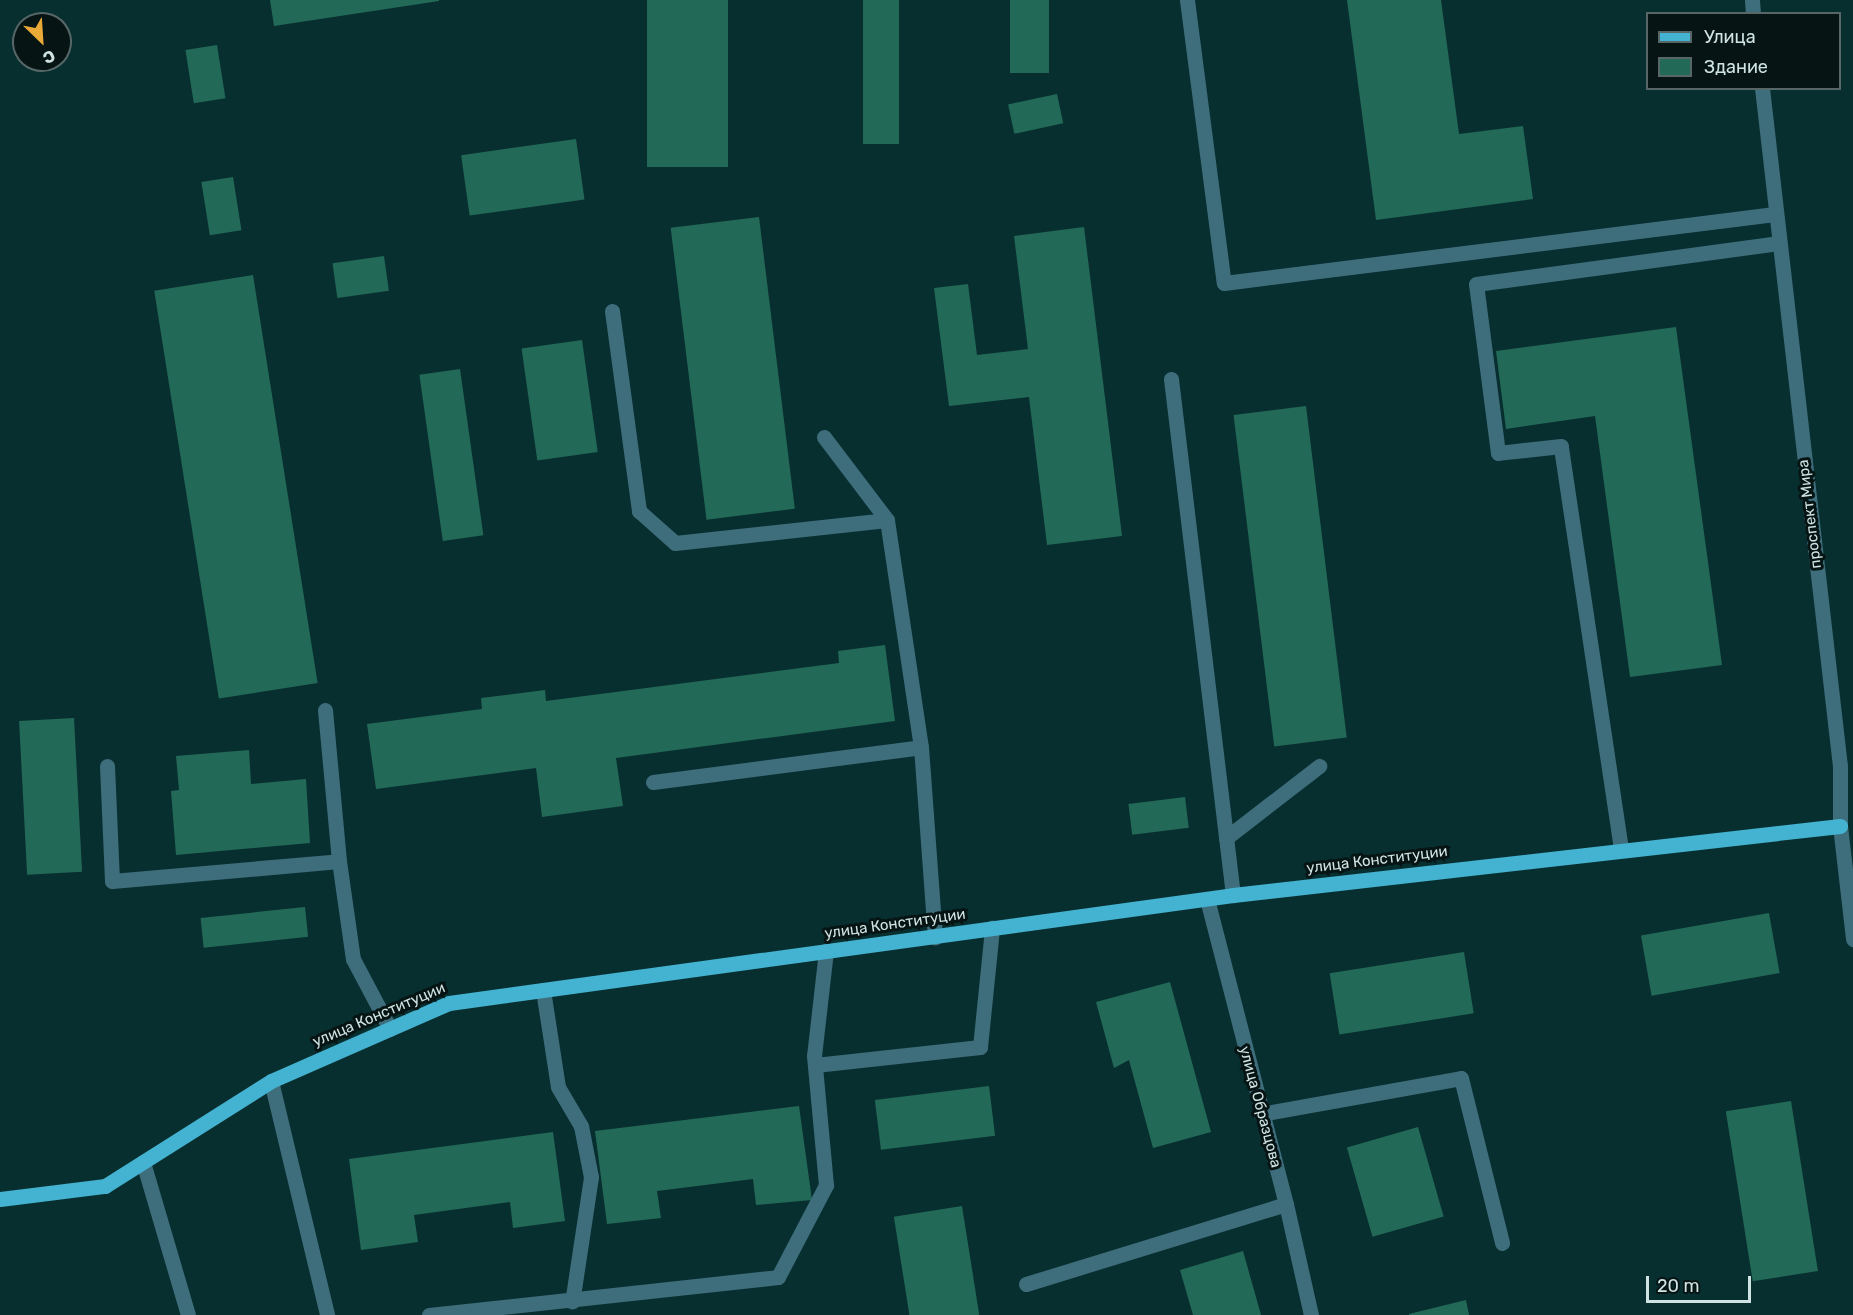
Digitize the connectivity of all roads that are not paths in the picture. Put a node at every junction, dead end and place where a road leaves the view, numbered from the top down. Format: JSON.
{"nodes":[{"id":1,"x":1187,"y":0,"type":"edge"},
{"id":2,"x":1762,"y":90,"type":"edge"},
{"id":3,"x":1775,"y":214,"type":"junction"},
{"id":4,"x":1779,"y":243,"type":"junction"},
{"id":5,"x":612,"y":311,"type":"dead end"},
{"id":6,"x":1171,"y":379,"type":"dead end"},
{"id":7,"x":824,"y":437,"type":"dead end"},
{"id":8,"x":887,"y":520,"type":"junction"},
{"id":9,"x":325,"y":710,"type":"dead end"},
{"id":10,"x":921,"y":747,"type":"junction"},
{"id":11,"x":107,"y":766,"type":"dead end"},
{"id":12,"x":1319,"y":766,"type":"dead end"},
{"id":13,"x":653,"y":782,"type":"dead end"},
{"id":14,"x":1840,"y":826,"type":"junction"},
{"id":15,"x":1226,"y":838,"type":"junction"},
{"id":16,"x":1621,"y":849,"type":"junction"},
{"id":17,"x":339,"y":861,"type":"junction"},
{"id":18,"x":1233,"y":895,"type":"junction"},
{"id":19,"x":1207,"y":899,"type":"junction"},
{"id":20,"x":992,"y":928,"type":"junction"},
{"id":21,"x":935,"y":937,"type":"junction"},
{"id":22,"x":1853,"y":939,"type":"edge"},
{"id":23,"x":826,"y":951,"type":"junction"},
{"id":24,"x":543,"y":990,"type":"junction"},
{"id":25,"x":390,"y":1029,"type":"junction"},
{"id":26,"x":815,"y":1065,"type":"junction"},
{"id":27,"x":270,"y":1081,"type":"junction"},
{"id":28,"x":1261,"y":1114,"type":"junction"},
{"id":29,"x":143,"y":1162,"type":"junction"},
{"id":30,"x":0,"y":1199,"type":"edge"},
{"id":31,"x":1286,"y":1204,"type":"junction"},
{"id":32,"x":1502,"y":1243,"type":"dead end"},
{"id":33,"x":1026,"y":1284,"type":"dead end"},
{"id":34,"x":572,"y":1302,"type":"junction"},
{"id":35,"x":189,"y":1315,"type":"edge"},
{"id":36,"x":327,"y":1315,"type":"edge"},
{"id":37,"x":429,"y":1315,"type":"edge"},
{"id":38,"x":1311,"y":1315,"type":"edge"}],
"edges":[{"from":1,"to":3,"type":"street"},
{"from":2,"to":3,"type":"street","name":"проспект Мира"},
{"from":3,"to":4,"type":"street","name":"проспект Мира"},
{"from":4,"to":14,"type":"street","name":"проспект Мира"},
{"from":4,"to":16,"type":"street"},
{"from":5,"to":8,"type":"street"},
{"from":6,"to":15,"type":"street"},
{"from":7,"to":8,"type":"street"},
{"from":8,"to":10,"type":"street"},
{"from":9,"to":17,"type":"street"},
{"from":10,"to":13,"type":"street"},
{"from":10,"to":21,"type":"street"},
{"from":11,"to":17,"type":"street"},
{"from":12,"to":15,"type":"street"},
{"from":14,"to":16,"type":"main road","name":"улица Конституции"},
{"from":14,"to":22,"type":"street","name":"проспект Мира"},
{"from":15,"to":18,"type":"street"},
{"from":16,"to":18,"type":"main road","name":"улица Конституции"},
{"from":17,"to":25,"type":"street"},
{"from":18,"to":19,"type":"main road","name":"улица Конституции"},
{"from":19,"to":20,"type":"main road","name":"улица Конституции"},
{"from":19,"to":28,"type":"street","name":"улица Образцова"},
{"from":20,"to":21,"type":"main road","name":"улица Конституции"},
{"from":20,"to":26,"type":"street"},
{"from":21,"to":23,"type":"main road","name":"улица Конституции"},
{"from":23,"to":24,"type":"main road","name":"улица Конституции"},
{"from":23,"to":26,"type":"street"},
{"from":24,"to":25,"type":"main road","name":"улица Конституции"},
{"from":24,"to":34,"type":"street"},
{"from":25,"to":27,"type":"main road","name":"улица Конституции"},
{"from":26,"to":34,"type":"street"},
{"from":27,"to":29,"type":"main road","name":"улица Конституции"},
{"from":27,"to":36,"type":"street"},
{"from":28,"to":31,"type":"street","name":"улица Образцова"},
{"from":28,"to":32,"type":"street"},
{"from":29,"to":30,"type":"main road","name":"улица Конституции"},
{"from":29,"to":35,"type":"street"},
{"from":31,"to":33,"type":"street"},
{"from":31,"to":38,"type":"street","name":"улица Образцова"},
{"from":34,"to":37,"type":"street"}]}
